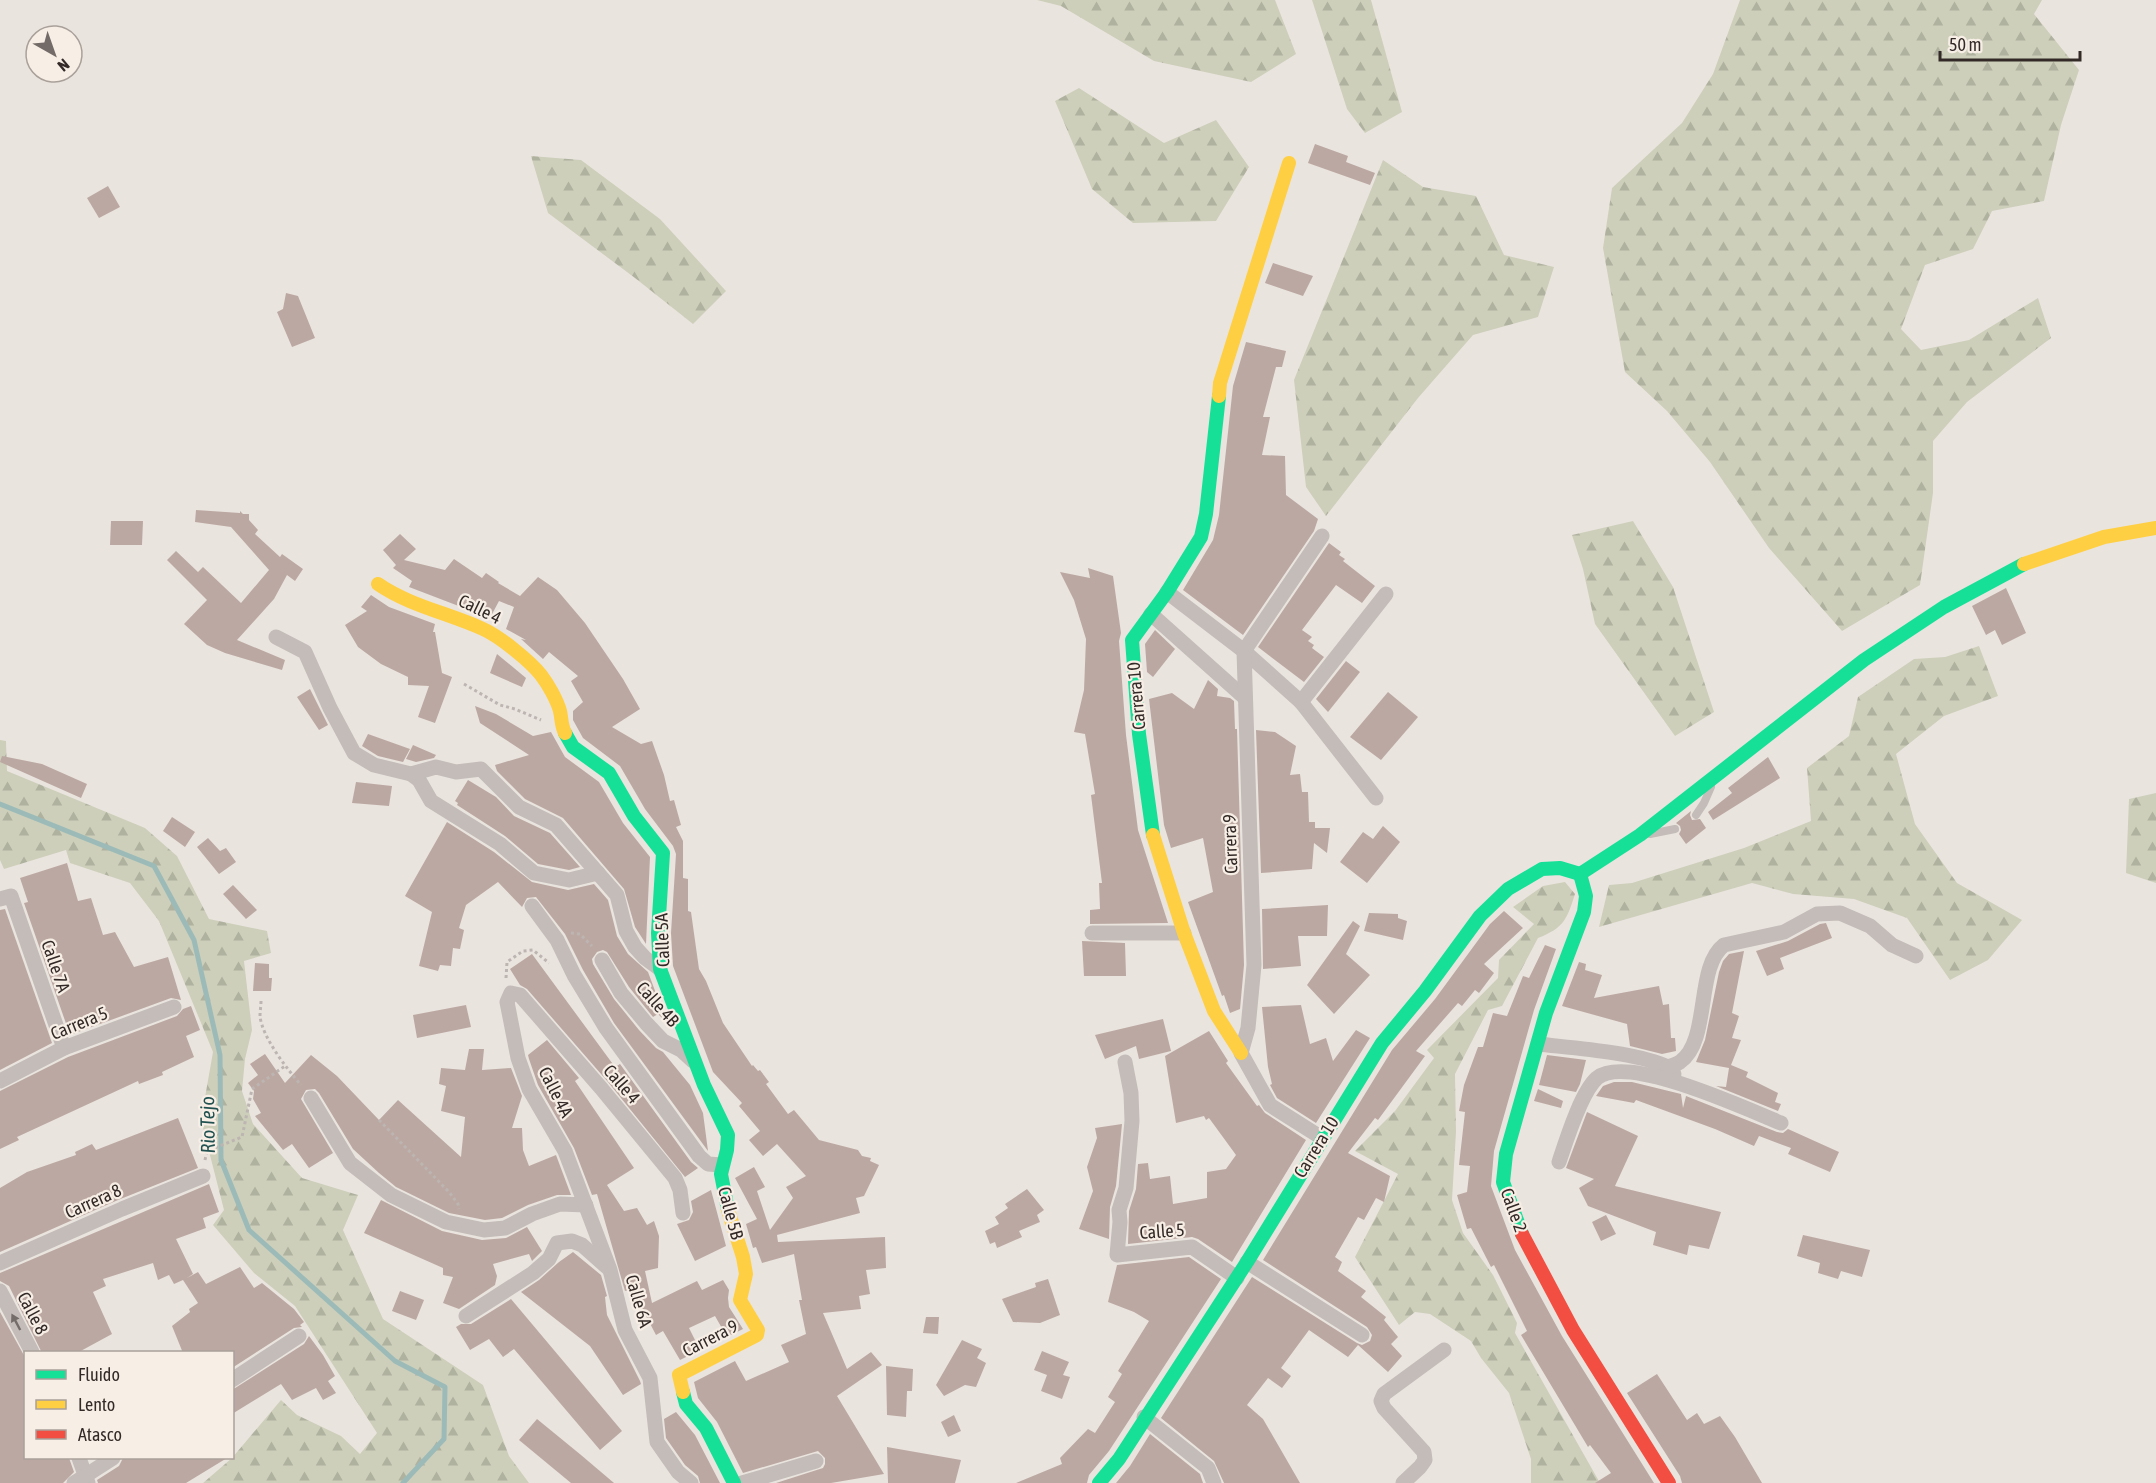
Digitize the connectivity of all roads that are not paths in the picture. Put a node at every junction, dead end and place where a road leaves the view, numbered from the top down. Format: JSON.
{"nodes":[{"id":1,"x":1289,"y":163,"type":"dead end"},
{"id":2,"x":2156,"y":528,"type":"edge"},
{"id":3,"x":1322,"y":536,"type":"dead end"},
{"id":4,"x":378,"y":584,"type":"dead end"},
{"id":5,"x":1167,"y":592,"type":"junction"},
{"id":6,"x":1386,"y":594,"type":"dead end"},
{"id":7,"x":1151,"y":614,"type":"junction"},
{"id":8,"x":276,"y":637,"type":"dead end"},
{"id":9,"x":1244,"y":651,"type":"junction"},
{"id":10,"x":1245,"y":698,"type":"junction"},
{"id":11,"x":1300,"y":702,"type":"junction"},
{"id":12,"x":411,"y":774,"type":"junction"},
{"id":13,"x":1715,"y":776,"type":"junction"},
{"id":14,"x":1376,"y":798,"type":"dead end"},
{"id":15,"x":1696,"y":814,"type":"dead end"},
{"id":16,"x":1675,"y":829,"type":"dead end"},
{"id":17,"x":1640,"y":835,"type":"junction"},
{"id":18,"x":663,"y":853,"type":"joint"},
{"id":19,"x":598,"y":873,"type":"junction"},
{"id":20,"x":1580,"y":874,"type":"junction"},
{"id":21,"x":6,"y":897,"type":"edge"},
{"id":22,"x":532,"y":906,"type":"dead end"},
{"id":23,"x":1092,"y":933,"type":"dead end"},
{"id":24,"x":1184,"y":933,"type":"junction"},
{"id":25,"x":1916,"y":956,"type":"dead end"},
{"id":26,"x":602,"y":960,"type":"road end"},
{"id":27,"x":660,"y":969,"type":"junction"},
{"id":28,"x":511,"y":993,"type":"joint"},
{"id":29,"x":174,"y":1007,"type":"dead end"},
{"id":30,"x":679,"y":1024,"type":"joint"},
{"id":31,"x":1538,"y":1044,"type":"junction"},
{"id":32,"x":64,"y":1048,"type":"junction"},
{"id":33,"x":1242,"y":1053,"type":"junction"},
{"id":34,"x":1125,"y":1062,"type":"dead end"},
{"id":35,"x":695,"y":1063,"type":"junction"},
{"id":36,"x":1667,"y":1067,"type":"junction"},
{"id":37,"x":0,"y":1081,"type":"edge"},
{"id":38,"x":1683,"y":1084,"type":"junction"},
{"id":39,"x":311,"y":1098,"type":"road end"},
{"id":40,"x":1781,"y":1123,"type":"dead end"},
{"id":41,"x":1322,"y":1138,"type":"junction"},
{"id":42,"x":1559,"y":1162,"type":"dead end"},
{"id":43,"x":722,"y":1165,"type":"junction"},
{"id":44,"x":202,"y":1176,"type":"dead end"},
{"id":45,"x":586,"y":1205,"type":"junction"},
{"id":46,"x":683,"y":1213,"type":"dead end"},
{"id":47,"x":1247,"y":1262,"type":"junction"},
{"id":48,"x":0,"y":1263,"type":"edge"},
{"id":49,"x":610,"y":1270,"type":"junction"},
{"id":50,"x":1237,"y":1278,"type":"junction"},
{"id":51,"x":0,"y":1291,"type":"edge"},
{"id":52,"x":466,"y":1316,"type":"dead end"},
{"id":53,"x":757,"y":1335,"type":"joint"},
{"id":54,"x":1362,"y":1335,"type":"dead end"},
{"id":55,"x":299,"y":1336,"type":"dead end"},
{"id":56,"x":1444,"y":1350,"type":"dead end"},
{"id":57,"x":31,"y":1351,"type":"edge"},
{"id":58,"x":234,"y":1379,"type":"edge"},
{"id":59,"x":1144,"y":1417,"type":"junction"},
{"id":60,"x":80,"y":1459,"type":"edge"},
{"id":61,"x":112,"y":1459,"type":"edge"},
{"id":62,"x":816,"y":1461,"type":"dead end"},
{"id":63,"x":83,"y":1480,"type":"edge"},
{"id":64,"x":691,"y":1483,"type":"edge"},
{"id":65,"x":734,"y":1483,"type":"edge"},
{"id":66,"x":742,"y":1483,"type":"edge"},
{"id":67,"x":1099,"y":1483,"type":"edge"},
{"id":68,"x":1214,"y":1483,"type":"edge"},
{"id":69,"x":1402,"y":1483,"type":"edge"},
{"id":70,"x":1668,"y":1483,"type":"edge"}],
"edges":[{"from":1,"to":5,"type":"street","name":"Carrera 10"},
{"from":2,"to":13,"type":"street"},
{"from":3,"to":9,"type":"street"},
{"from":4,"to":18,"type":"street","name":"Calle 4"},
{"from":5,"to":7,"type":"street","name":"Carrera 10"},
{"from":5,"to":9,"type":"street"},
{"from":6,"to":11,"type":"street"},
{"from":7,"to":10,"type":"street"},
{"from":7,"to":24,"type":"street","name":"Carrera 10"},
{"from":8,"to":12,"type":"street"},
{"from":9,"to":10,"type":"street","name":"Carrera 9"},
{"from":9,"to":11,"type":"street"},
{"from":10,"to":33,"type":"street","name":"Carrera 9"},
{"from":11,"to":14,"type":"street"},
{"from":12,"to":19,"type":"street"},
{"from":12,"to":19,"type":"street"},
{"from":13,"to":15,"type":"lane"},
{"from":13,"to":17,"type":"street"},
{"from":16,"to":17,"type":"lane"},
{"from":17,"to":20,"type":"street"},
{"from":18,"to":27,"type":"street","name":"Calle 5A"},
{"from":19,"to":27,"type":"street"},
{"from":20,"to":31,"type":"street","name":"Calle 2"},
{"from":20,"to":41,"type":"street","name":"Carrera 10"},
{"from":21,"to":32,"type":"street","name":"Calle 7A"},
{"from":22,"to":43,"type":"street"},
{"from":23,"to":24,"type":"street"},
{"from":24,"to":33,"type":"street","name":"Carrera 10"},
{"from":25,"to":36,"type":"street"},
{"from":26,"to":35,"type":"street","name":"Calle 4B"},
{"from":27,"to":30,"type":"street","name":"Calle 5A"},
{"from":28,"to":45,"type":"street","name":"Calle 4A"},
{"from":28,"to":46,"type":"street","name":"Calle 4"},
{"from":29,"to":32,"type":"street","name":"Carrera 5"},
{"from":30,"to":35,"type":"street","name":"Calle 5B"},
{"from":31,"to":36,"type":"street"},
{"from":31,"to":70,"type":"street","name":"Calle 2"},
{"from":32,"to":37,"type":"street","name":"Carrera 5"},
{"from":33,"to":41,"type":"street"},
{"from":34,"to":50,"type":"street","name":"Calle 5"},
{"from":35,"to":43,"type":"street","name":"Calle 5B"},
{"from":36,"to":38,"type":"street"},
{"from":38,"to":40,"type":"street"},
{"from":38,"to":42,"type":"street"},
{"from":39,"to":45,"type":"street"},
{"from":41,"to":47,"type":"street","name":"Carrera 10"},
{"from":43,"to":53,"type":"street","name":"Calle 5B"},
{"from":44,"to":48,"type":"street","name":"Carrera 8"},
{"from":45,"to":49,"type":"street","name":"Calle 6A"},
{"from":47,"to":50,"type":"street","name":"Carrera 10"},
{"from":47,"to":54,"type":"street"},
{"from":49,"to":52,"type":"street"},
{"from":49,"to":64,"type":"street","name":"Calle 6A"},
{"from":50,"to":59,"type":"street","name":"Carrera 10"},
{"from":57,"to":51,"type":"street","name":"Calle 8","one_way":true},
{"from":53,"to":65,"type":"street","name":"Carrera 9"},
{"from":55,"to":58,"type":"street"},
{"from":56,"to":69,"type":"street"},
{"from":59,"to":67,"type":"street","name":"Carrera 10"},
{"from":59,"to":68,"type":"street"},
{"from":60,"to":63,"type":"street"},
{"from":61,"to":63,"type":"street"},
{"from":62,"to":66,"type":"street"}]}
